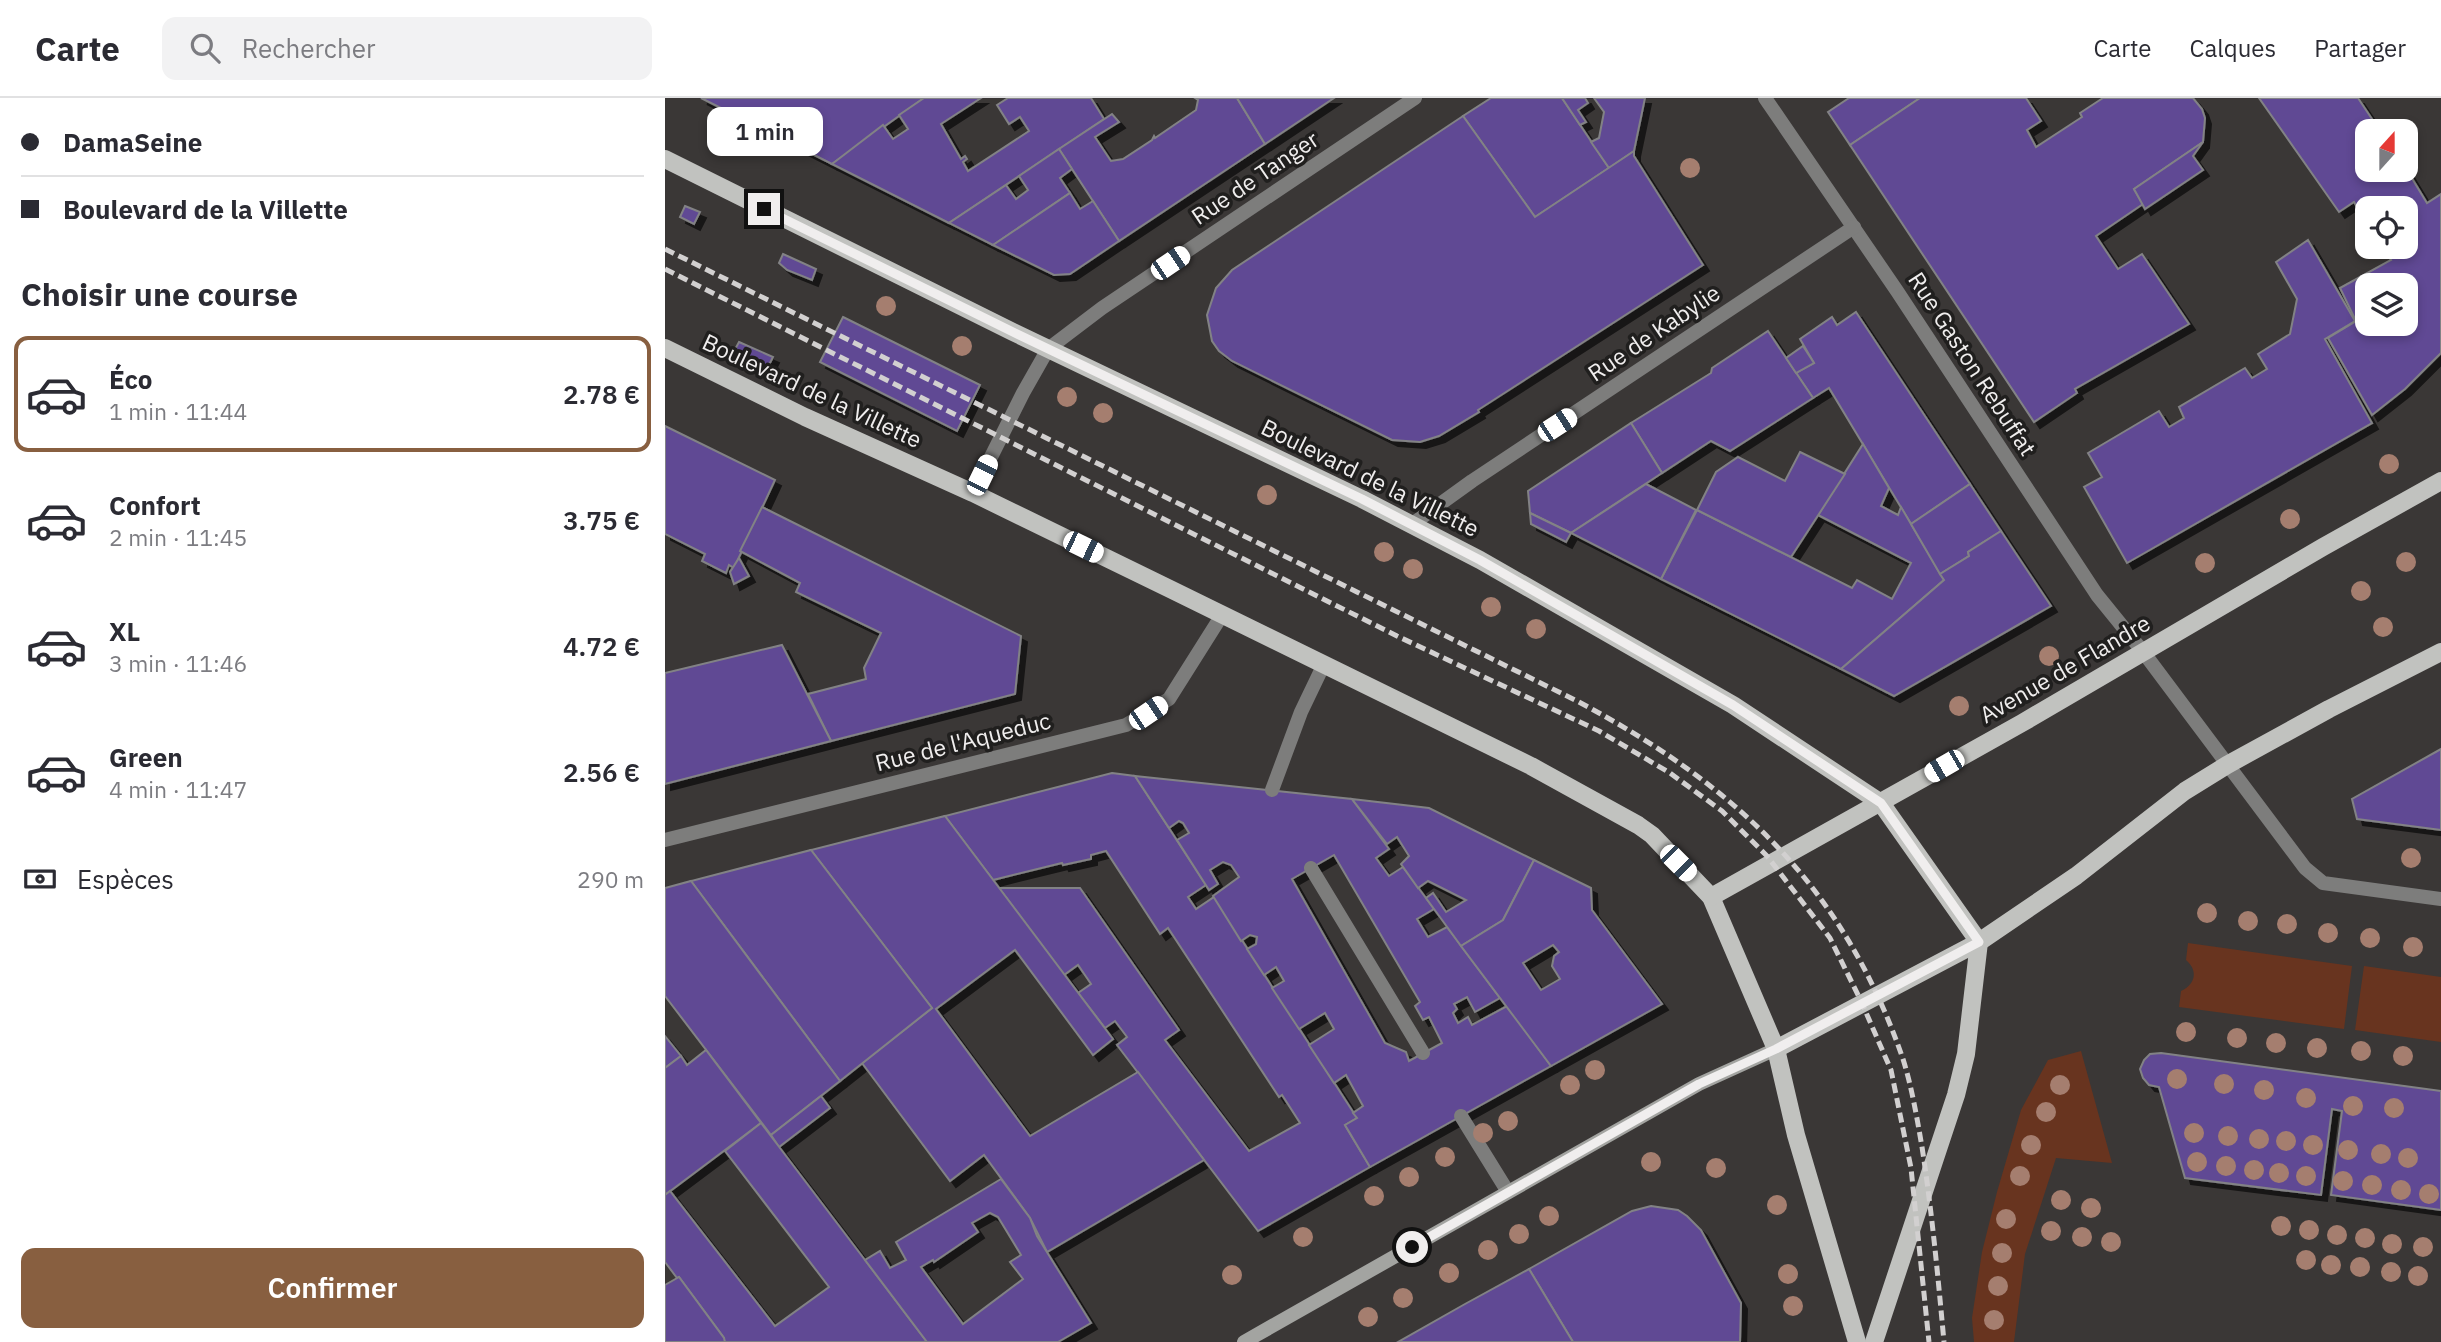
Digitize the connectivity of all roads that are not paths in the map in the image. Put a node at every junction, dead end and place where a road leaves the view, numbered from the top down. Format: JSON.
{"nodes":[{"id":1,"x":1415,"y":98,"type":"edge"},
{"id":2,"x":1765,"y":98,"type":"edge"},
{"id":3,"x":665,"y":159,"type":"edge"},
{"id":4,"x":1854,"y":227,"type":"junction"},
{"id":5,"x":665,"y":348,"type":"edge"},
{"id":6,"x":1048,"y":349,"type":"junction"},
{"id":7,"x":2441,"y":481,"type":"edge"},
{"id":8,"x":973,"y":493,"type":"junction"},
{"id":9,"x":1411,"y":525,"type":"junction"},
{"id":10,"x":1222,"y":615,"type":"junction"},
{"id":11,"x":2441,"y":652,"type":"edge"},
{"id":12,"x":2144,"y":653,"type":"junction"},
{"id":13,"x":1324,"y":664,"type":"junction"},
{"id":14,"x":2227,"y":765,"type":"junction"},
{"id":15,"x":1272,"y":790,"type":"dead end"},
{"id":16,"x":1881,"y":803,"type":"junction"},
{"id":17,"x":665,"y":840,"type":"edge"},
{"id":18,"x":1311,"y":868,"type":"dead end"},
{"id":19,"x":1711,"y":897,"type":"junction"},
{"id":20,"x":2441,"y":899,"type":"edge"},
{"id":21,"x":1979,"y":942,"type":"junction"},
{"id":22,"x":1776,"y":1049,"type":"junction"},
{"id":23,"x":1423,"y":1053,"type":"dead end"},
{"id":24,"x":1461,"y":1116,"type":"dead end"},
{"id":25,"x":1508,"y":1192,"type":"junction"},
{"id":26,"x":1244,"y":1342,"type":"edge"},
{"id":27,"x":1857,"y":1342,"type":"edge"},
{"id":28,"x":1874,"y":1342,"type":"edge"}],
"edges":[{"from":1,"to":6,"type":"street","name":"Rue de Tanger"},
{"from":2,"to":4,"type":"street","name":"Rue Gaston Rebuffat"},
{"from":3,"to":6,"type":"main road","name":"Boulevard de la Villette"},
{"from":4,"to":9,"type":"street","name":"Rue de Kabylie"},
{"from":4,"to":12,"type":"street","name":"Rue Gaston Rebuffat"},
{"from":5,"to":8,"type":"main road","name":"Boulevard de la Villette"},
{"from":6,"to":8,"type":"street","name":"Rue de Tanger"},
{"from":6,"to":9,"type":"main road","name":"Boulevard de la Villette"},
{"from":7,"to":12,"type":"main road","name":"Avenue de Flandre"},
{"from":8,"to":10,"type":"main road","name":"Boulevard de la Villette"},
{"from":9,"to":16,"type":"main road","name":"Boulevard de la Villette"},
{"from":10,"to":13,"type":"main road","name":"Boulevard de la Villette"},
{"from":10,"to":17,"type":"street","name":"Rue de l'Aqueduc"},
{"from":11,"to":14,"type":"main road"},
{"from":12,"to":14,"type":"street","name":"Rue Gaston Rebuffat"},
{"from":12,"to":16,"type":"main road","name":"Avenue de Flandre"},
{"from":13,"to":15,"type":"street"},
{"from":13,"to":19,"type":"main road","name":"Boulevard de la Villette"},
{"from":14,"to":20,"type":"street","name":"Rue Gaston Rebuffat"},
{"from":14,"to":21,"type":"main road"},
{"from":16,"to":19,"type":"main road","name":"Avenue de Flandre"},
{"from":16,"to":21,"type":"main road","name":"Boulevard de la Villette"},
{"from":18,"to":23,"type":"street"},
{"from":19,"to":22,"type":"main road","name":"Boulevard de la Villette"},
{"from":21,"to":22,"type":"main road"},
{"from":21,"to":28,"type":"main road"},
{"from":22,"to":25,"type":"main road"},
{"from":22,"to":27,"type":"main road","name":"Boulevard de la Villette"},
{"from":24,"to":25,"type":"street"},
{"from":25,"to":26,"type":"main road"}]}
